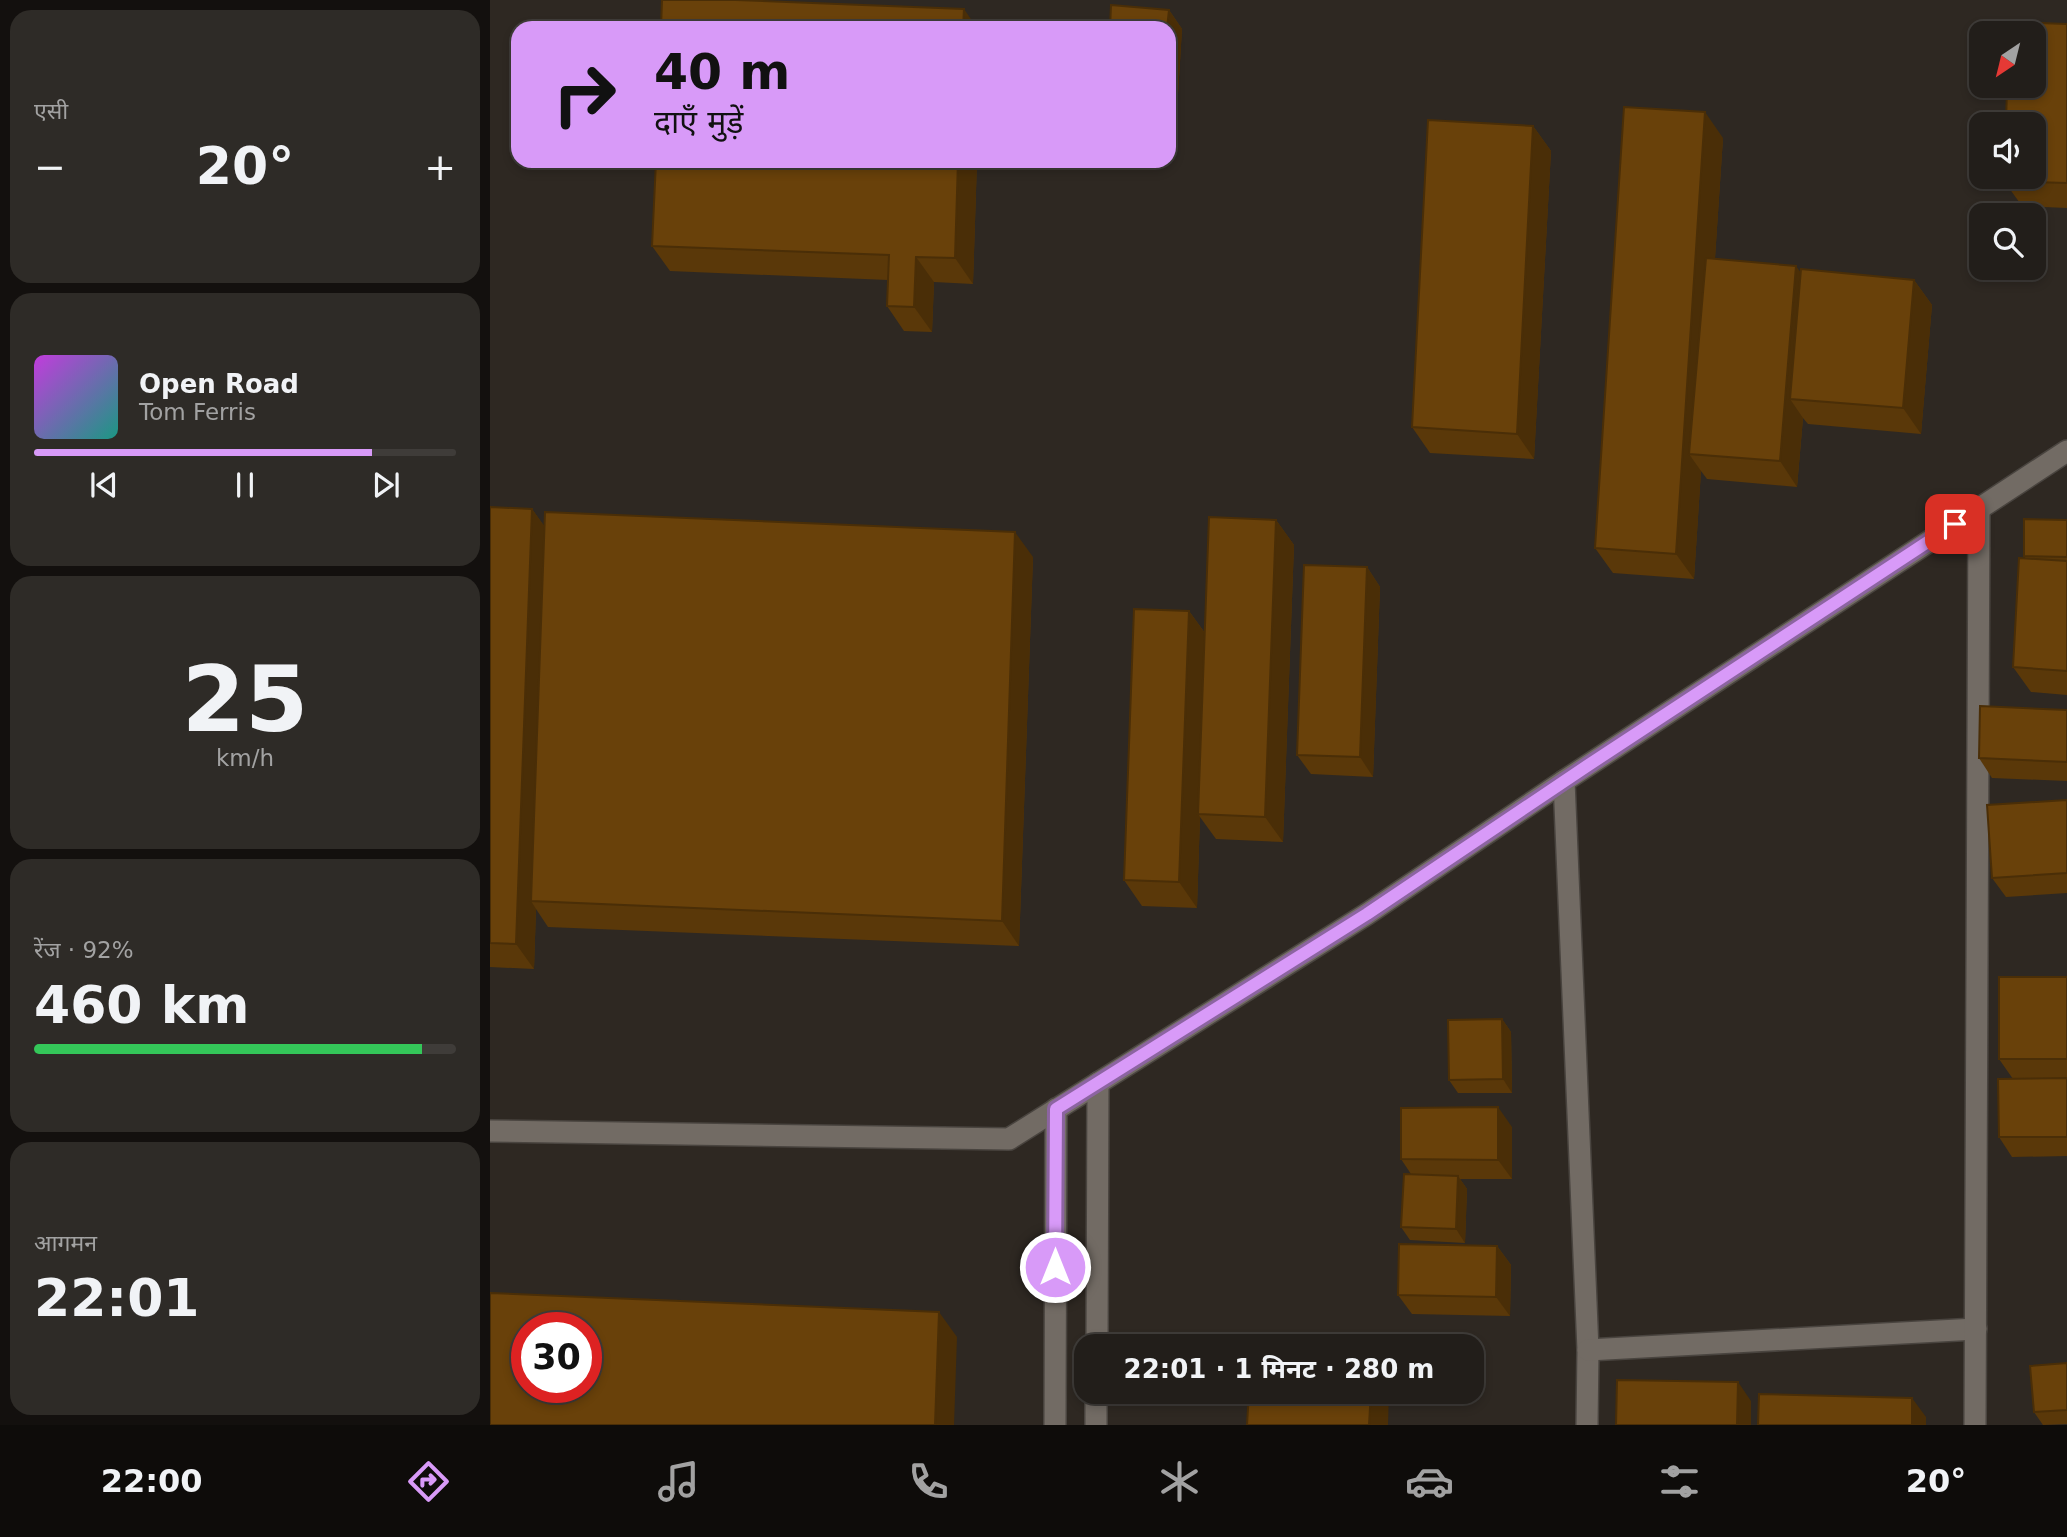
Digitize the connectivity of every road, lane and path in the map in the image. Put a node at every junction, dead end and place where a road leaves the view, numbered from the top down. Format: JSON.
{"nodes":[{"id":1,"x":2067,"y":451,"type":"edge"},
{"id":2,"x":1979,"y":509,"type":"junction"},
{"id":3,"x":1564,"y":781,"type":"junction"},
{"id":4,"x":1098,"y":1083,"type":"junction"},
{"id":5,"x":1056,"y":1109,"type":"junction"},
{"id":6,"x":490,"y":1131,"type":"edge"},
{"id":7,"x":1976,"y":1329,"type":"junction"},
{"id":8,"x":1097,"y":1334,"type":"edge"},
{"id":9,"x":1588,"y":1350,"type":"junction"},
{"id":10,"x":1096,"y":1404,"type":"edge"},
{"id":11,"x":1055,"y":1425,"type":"edge"},
{"id":12,"x":1096,"y":1425,"type":"edge"},
{"id":13,"x":1587,"y":1425,"type":"edge"},
{"id":14,"x":1975,"y":1425,"type":"edge"}],
"edges":[{"from":1,"to":2,"type":"street"},
{"from":2,"to":3,"type":"street"},
{"from":2,"to":7,"type":"street"},
{"from":3,"to":4,"type":"street"},
{"from":3,"to":9,"type":"street"},
{"from":4,"to":5,"type":"street"},
{"from":4,"to":8,"type":"street"},
{"from":5,"to":6,"type":"street"},
{"from":5,"to":11,"type":"street"},
{"from":7,"to":9,"type":"street"},
{"from":7,"to":14,"type":"street"},
{"from":9,"to":13,"type":"street"},
{"from":10,"to":12,"type":"street"}]}
